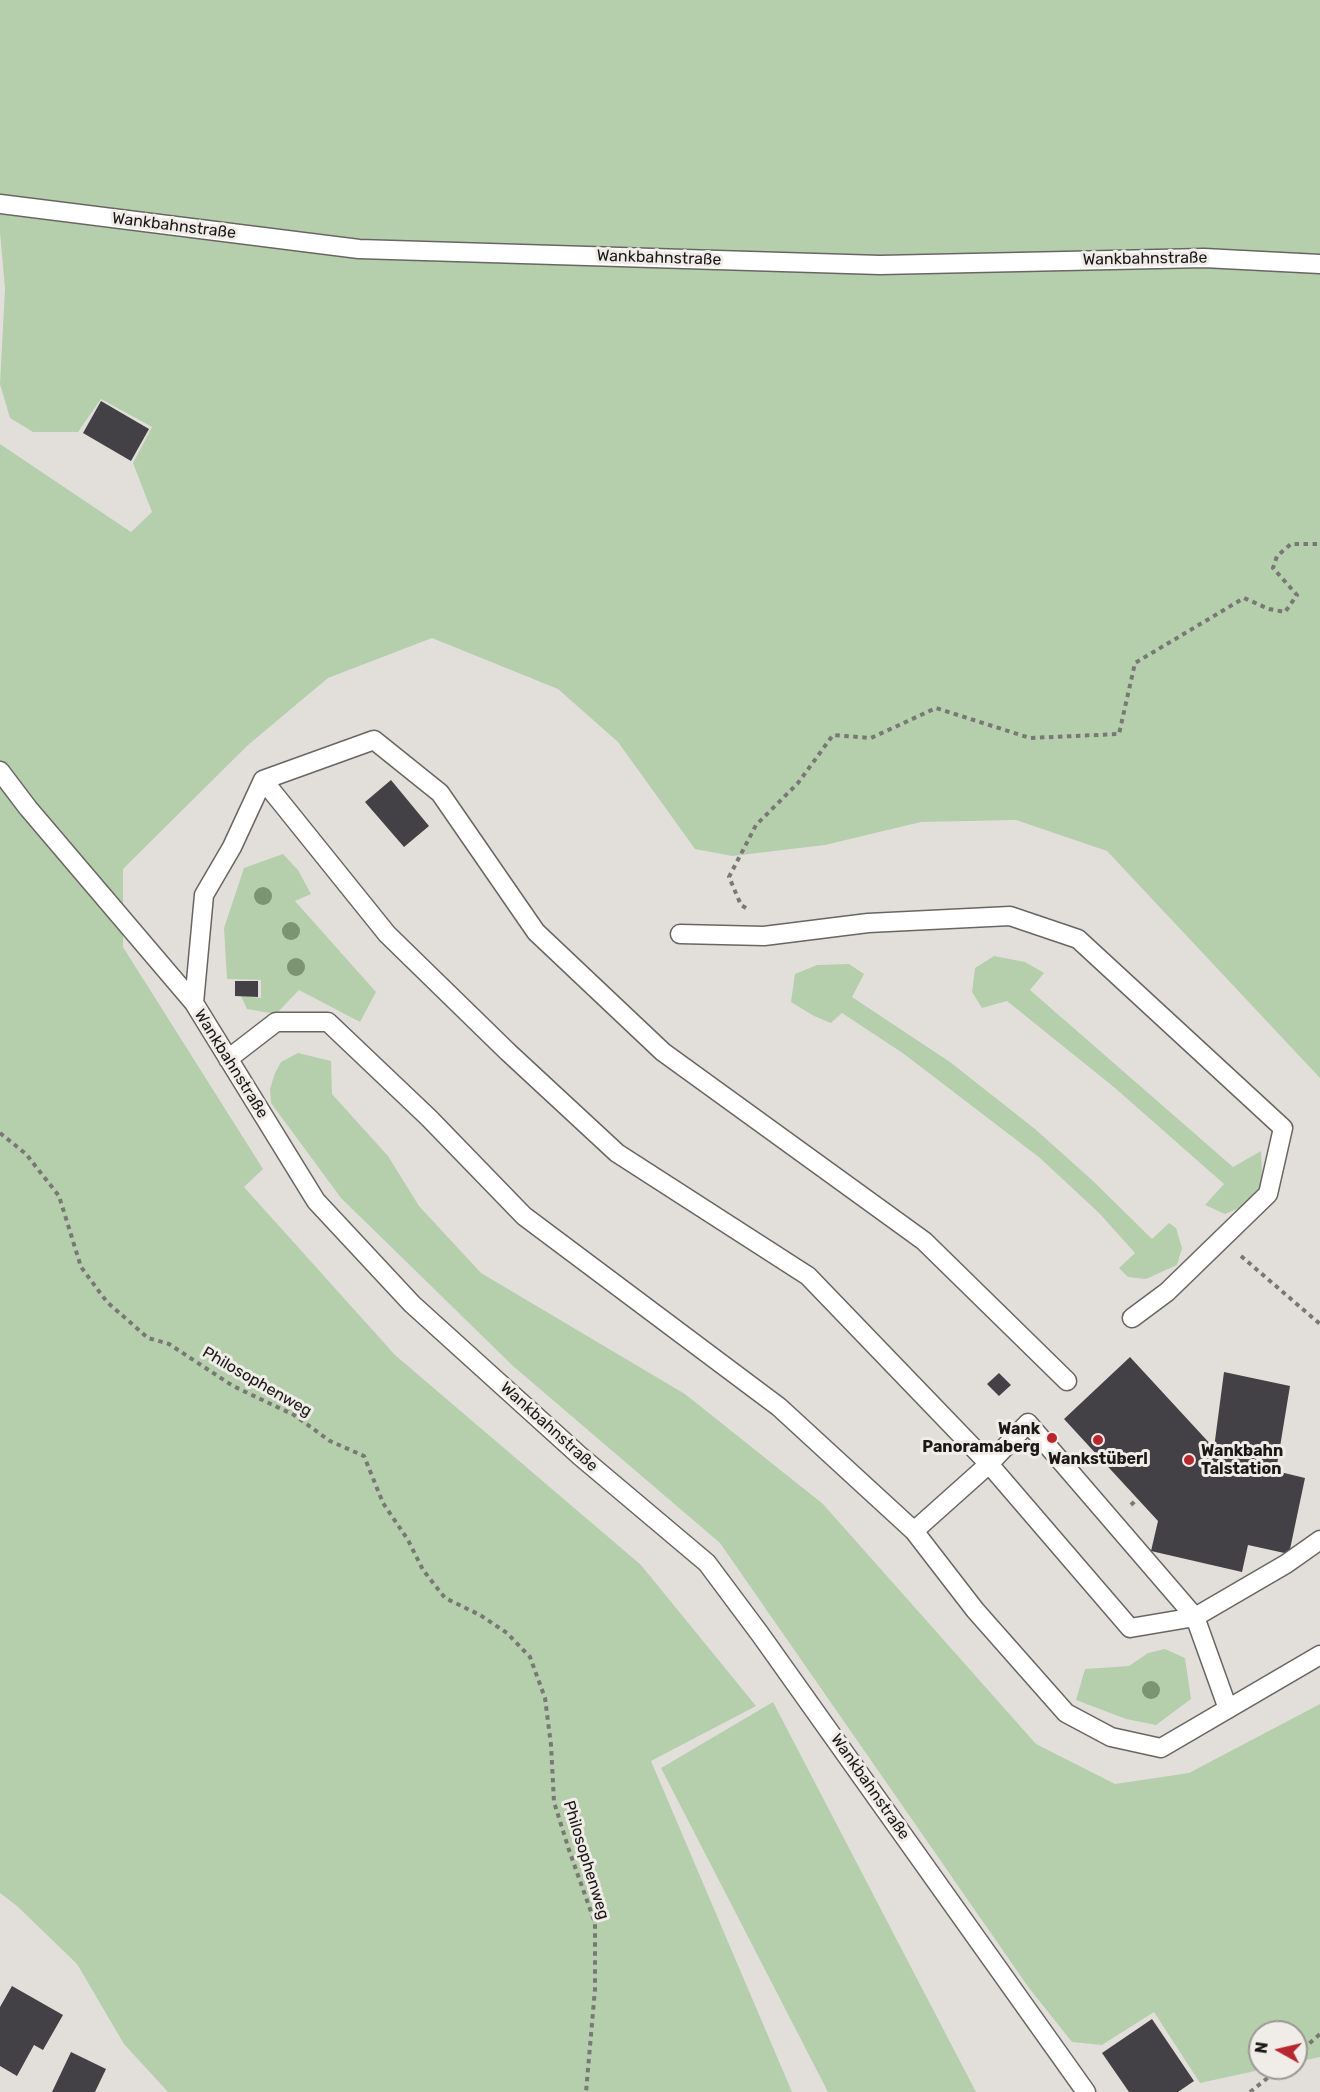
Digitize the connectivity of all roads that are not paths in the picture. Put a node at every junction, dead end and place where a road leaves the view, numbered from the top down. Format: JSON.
{"nodes":[{"id":1,"x":0,"y":204,"type":"edge"},
{"id":2,"x":1320,"y":264,"type":"edge"},
{"id":3,"x":0,"y":771,"type":"edge"},
{"id":4,"x":263,"y":780,"type":"junction"},
{"id":5,"x":680,"y":934,"type":"dead end"},
{"id":6,"x":194,"y":1003,"type":"junction"},
{"id":7,"x":228,"y":1059,"type":"junction"},
{"id":8,"x":1132,"y":1318,"type":"dead end"},
{"id":9,"x":1067,"y":1382,"type":"dead end"},
{"id":10,"x":989,"y":1464,"type":"junction"},
{"id":11,"x":914,"y":1531,"type":"junction"},
{"id":12,"x":1320,"y":1540,"type":"edge"},
{"id":13,"x":1195,"y":1617,"type":"junction"},
{"id":14,"x":1320,"y":1655,"type":"edge"},
{"id":15,"x":1228,"y":1709,"type":"junction"},
{"id":16,"x":1086,"y":2092,"type":"edge"}],
"edges":[{"from":1,"to":2,"type":"lane","name":"Wankbahnstraße"},
{"from":3,"to":6,"type":"lane","name":"Wankbahnstraße"},
{"from":4,"to":6,"type":"lane"},
{"from":4,"to":9,"type":"lane"},
{"from":4,"to":10,"type":"lane"},
{"from":5,"to":8,"type":"lane"},
{"from":6,"to":7,"type":"lane","name":"Wankbahnstraße"},
{"from":7,"to":11,"type":"lane"},
{"from":7,"to":16,"type":"lane","name":"Wankbahnstraße"},
{"from":10,"to":11,"type":"lane"},
{"from":10,"to":13,"type":"lane"},
{"from":10,"to":13,"type":"lane"},
{"from":11,"to":15,"type":"lane"},
{"from":12,"to":13,"type":"lane"},
{"from":13,"to":15,"type":"lane"},
{"from":14,"to":15,"type":"lane"}]}
